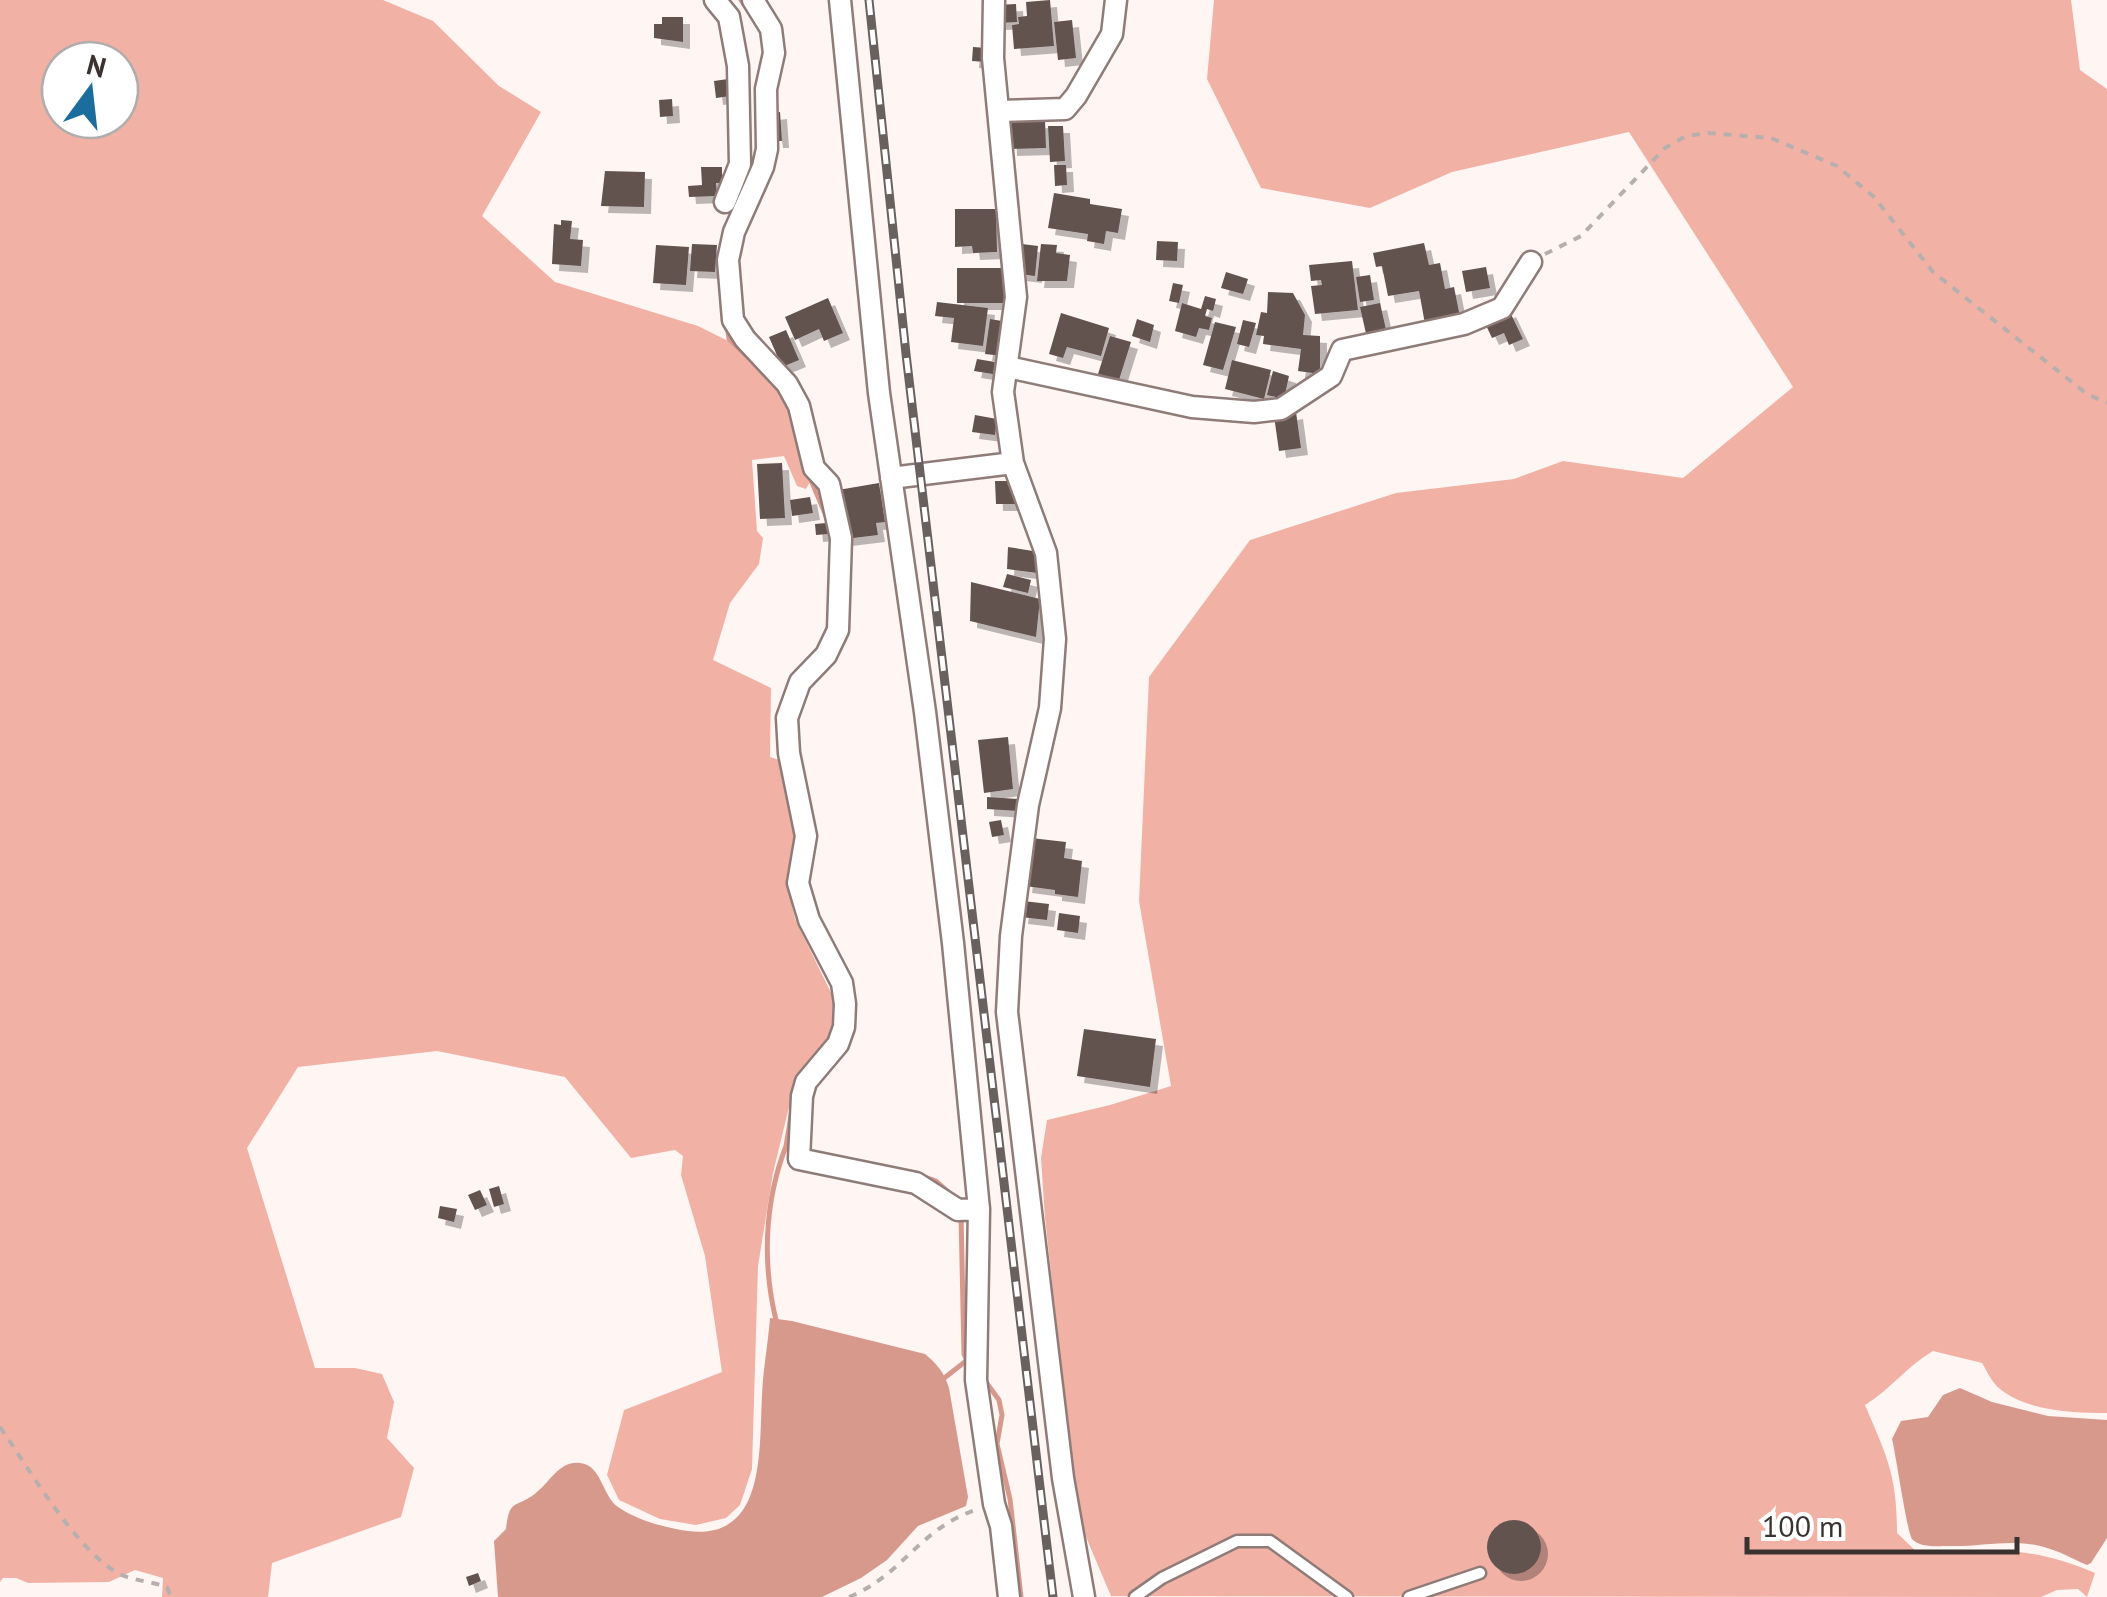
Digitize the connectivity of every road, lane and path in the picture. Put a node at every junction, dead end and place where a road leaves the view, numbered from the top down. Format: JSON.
{"nodes":[{"id":1,"x":715,"y":0,"type":"edge"},
{"id":2,"x":754,"y":0,"type":"edge"},
{"id":3,"x":840,"y":0,"type":"edge"},
{"id":4,"x":994,"y":0,"type":"edge"},
{"id":5,"x":1116,"y":0,"type":"edge"},
{"id":6,"x":999,"y":111,"type":"junction"},
{"id":7,"x":725,"y":202,"type":"dead end"},
{"id":8,"x":1531,"y":262,"type":"joint"},
{"id":9,"x":1008,"y":367,"type":"junction"},
{"id":10,"x":2107,"y":403,"type":"edge"},
{"id":11,"x":1013,"y":463,"type":"junction"},
{"id":12,"x":892,"y":478,"type":"junction"},
{"id":13,"x":967,"y":1210,"type":"junction"},
{"id":14,"x":0,"y":1427,"type":"edge"},
{"id":15,"x":976,"y":1510,"type":"dead end"},
{"id":16,"x":1480,"y":1572,"type":"dead end"},
{"id":17,"x":172,"y":1597,"type":"edge"},
{"id":18,"x":849,"y":1597,"type":"edge"},
{"id":19,"x":1009,"y":1597,"type":"edge"},
{"id":20,"x":1084,"y":1597,"type":"edge"},
{"id":21,"x":1135,"y":1597,"type":"edge"},
{"id":22,"x":1347,"y":1597,"type":"edge"},
{"id":23,"x":1409,"y":1597,"type":"edge"}],
"edges":[{"from":1,"to":7,"type":"street"},
{"from":2,"to":13,"type":"street"},
{"from":3,"to":12,"type":"street"},
{"from":4,"to":6,"type":"street"},
{"from":5,"to":6,"type":"street"},
{"from":6,"to":9,"type":"street"},
{"from":8,"to":9,"type":"street"},
{"from":8,"to":10,"type":"path"},
{"from":9,"to":11,"type":"street"},
{"from":11,"to":12,"type":"street"},
{"from":11,"to":20,"type":"street"},
{"from":12,"to":13,"type":"street"},
{"from":13,"to":19,"type":"street"},
{"from":14,"to":17,"type":"path"},
{"from":15,"to":18,"type":"path"},
{"from":16,"to":23,"type":"lane"},
{"from":21,"to":22,"type":"lane"}]}
